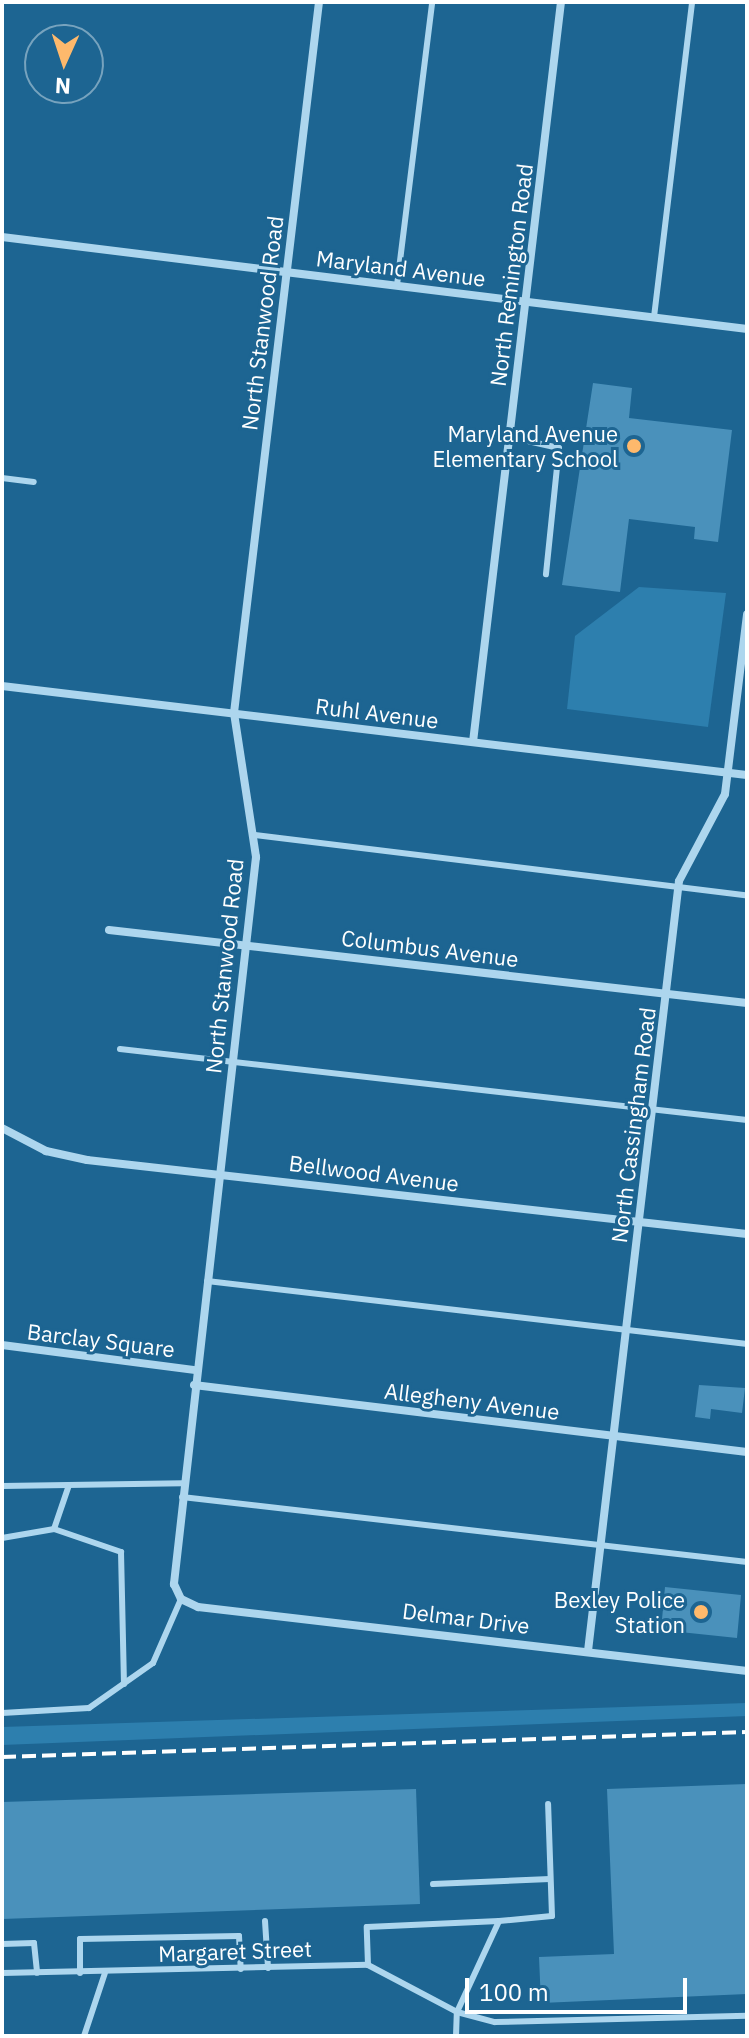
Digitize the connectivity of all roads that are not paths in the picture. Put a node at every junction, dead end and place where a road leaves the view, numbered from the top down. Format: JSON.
{"nodes":[{"id":1,"x":319,"y":2,"type":"edge"},
{"id":2,"x":432,"y":2,"type":"edge"},
{"id":3,"x":561,"y":2,"type":"edge"},
{"id":4,"x":692,"y":2,"type":"edge"},
{"id":5,"x":2,"y":237,"type":"edge"},
{"id":6,"x":287,"y":271,"type":"junction"},
{"id":7,"x":397,"y":285,"type":"junction"},
{"id":8,"x":526,"y":302,"type":"junction"},
{"id":9,"x":654,"y":317,"type":"junction"},
{"id":10,"x":747,"y":329,"type":"edge"},
{"id":11,"x":510,"y":437,"type":"junction"},
{"id":12,"x":2,"y":478,"type":"edge"},
{"id":13,"x":34,"y":482,"type":"dead end"},
{"id":14,"x":546,"y":574,"type":"dead end"},
{"id":15,"x":747,"y":614,"type":"edge"},
{"id":16,"x":2,"y":686,"type":"edge"},
{"id":17,"x":234,"y":713,"type":"junction"},
{"id":18,"x":473,"y":742,"type":"junction"},
{"id":19,"x":728,"y":773,"type":"junction"},
{"id":20,"x":747,"y":775,"type":"edge"},
{"id":21,"x":255,"y":835,"type":"junction"},
{"id":22,"x":678,"y":886,"type":"junction"},
{"id":23,"x":747,"y":895,"type":"edge"},
{"id":24,"x":109,"y":930,"type":"dead end"},
{"id":25,"x":248,"y":946,"type":"junction"},
{"id":26,"x":666,"y":994,"type":"junction"},
{"id":27,"x":747,"y":1003,"type":"edge"},
{"id":28,"x":120,"y":1049,"type":"dead end"},
{"id":29,"x":231,"y":1062,"type":"junction"},
{"id":30,"x":653,"y":1109,"type":"junction"},
{"id":31,"x":747,"y":1120,"type":"edge"},
{"id":32,"x":2,"y":1128,"type":"edge"},
{"id":33,"x":220,"y":1174,"type":"junction"},
{"id":34,"x":639,"y":1222,"type":"junction"},
{"id":35,"x":747,"y":1234,"type":"edge"},
{"id":36,"x":207,"y":1281,"type":"junction"},
{"id":37,"x":626,"y":1332,"type":"junction"},
{"id":38,"x":747,"y":1344,"type":"edge"},
{"id":39,"x":2,"y":1345,"type":"edge"},
{"id":40,"x":195,"y":1370,"type":"junction"},
{"id":41,"x":194,"y":1385,"type":"junction"},
{"id":42,"x":614,"y":1436,"type":"junction"},
{"id":43,"x":747,"y":1452,"type":"edge"},
{"id":44,"x":183,"y":1483,"type":"junction"},
{"id":45,"x":69,"y":1485,"type":"junction"},
{"id":46,"x":2,"y":1486,"type":"edge"},
{"id":47,"x":181,"y":1496,"type":"junction"},
{"id":48,"x":54,"y":1529,"type":"junction"},
{"id":49,"x":2,"y":1538,"type":"edge"},
{"id":50,"x":601,"y":1545,"type":"junction"},
{"id":51,"x":747,"y":1562,"type":"edge"},
{"id":52,"x":181,"y":1599,"type":"junction"},
{"id":53,"x":588,"y":1651,"type":"junction"},
{"id":54,"x":747,"y":1671,"type":"edge"},
{"id":55,"x":124,"y":1684,"type":"junction"},
{"id":56,"x":2,"y":1713,"type":"edge"},
{"id":57,"x":548,"y":1804,"type":"dead end"},
{"id":58,"x":550,"y":1879,"type":"junction"},
{"id":59,"x":433,"y":1884,"type":"dead end"},
{"id":60,"x":265,"y":1921,"type":"dead end"},
{"id":61,"x":499,"y":1921,"type":"junction"},
{"id":62,"x":2,"y":1944,"type":"edge"},
{"id":63,"x":368,"y":1965,"type":"junction"},
{"id":64,"x":268,"y":1968,"type":"junction"},
{"id":65,"x":241,"y":1969,"type":"junction"},
{"id":66,"x":2,"y":1973,"type":"edge"},
{"id":67,"x":37,"y":1973,"type":"junction"},
{"id":68,"x":80,"y":1973,"type":"junction"},
{"id":69,"x":105,"y":1973,"type":"junction"},
{"id":70,"x":457,"y":2012,"type":"junction"},
{"id":71,"x":747,"y":2016,"type":"edge"},
{"id":72,"x":84,"y":2036,"type":"edge"},
{"id":73,"x":456,"y":2036,"type":"edge"}],
"edges":[{"from":1,"to":6,"type":"street","name":"North Stanwood Road"},
{"from":2,"to":7,"type":"lane"},
{"from":3,"to":8,"type":"street","name":"North Remington Road"},
{"from":4,"to":9,"type":"lane"},
{"from":5,"to":6,"type":"street","name":"Maryland Avenue"},
{"from":6,"to":7,"type":"street","name":"Maryland Avenue"},
{"from":6,"to":17,"type":"street","name":"North Stanwood Road"},
{"from":7,"to":8,"type":"street","name":"Maryland Avenue"},
{"from":8,"to":9,"type":"street","name":"Maryland Avenue"},
{"from":8,"to":11,"type":"street","name":"North Remington Road"},
{"from":9,"to":10,"type":"street","name":"Maryland Avenue"},
{"from":11,"to":14,"type":"lane"},
{"from":11,"to":18,"type":"street","name":"North Remington Road"},
{"from":12,"to":13,"type":"lane"},
{"from":15,"to":19,"type":"street","name":"North Cassingham Road"},
{"from":16,"to":17,"type":"street","name":"Ruhl Avenue"},
{"from":17,"to":18,"type":"street","name":"Ruhl Avenue"},
{"from":17,"to":21,"type":"street","name":"North Stanwood Road"},
{"from":18,"to":19,"type":"street","name":"Ruhl Avenue"},
{"from":19,"to":20,"type":"street","name":"Ruhl Avenue"},
{"from":19,"to":22,"type":"street","name":"North Cassingham Road"},
{"from":21,"to":22,"type":"lane"},
{"from":21,"to":25,"type":"street","name":"North Stanwood Road"},
{"from":22,"to":23,"type":"lane"},
{"from":22,"to":26,"type":"street","name":"North Cassingham Road"},
{"from":24,"to":25,"type":"street","name":"Columbus Avenue"},
{"from":25,"to":26,"type":"street","name":"Columbus Avenue"},
{"from":25,"to":29,"type":"street","name":"North Stanwood Road"},
{"from":26,"to":27,"type":"street","name":"Columbus Avenue"},
{"from":26,"to":30,"type":"street","name":"North Cassingham Road"},
{"from":28,"to":29,"type":"lane"},
{"from":29,"to":30,"type":"lane"},
{"from":29,"to":33,"type":"street","name":"North Stanwood Road"},
{"from":30,"to":31,"type":"lane"},
{"from":30,"to":34,"type":"street","name":"North Cassingham Road"},
{"from":32,"to":33,"type":"street","name":"Bellwood Avenue"},
{"from":33,"to":34,"type":"street","name":"Bellwood Avenue"},
{"from":33,"to":36,"type":"street","name":"North Stanwood Road"},
{"from":34,"to":35,"type":"street","name":"Bellwood Avenue"},
{"from":34,"to":37,"type":"street","name":"North Cassingham Road"},
{"from":36,"to":37,"type":"lane"},
{"from":36,"to":40,"type":"street","name":"North Stanwood Road"},
{"from":37,"to":38,"type":"lane"},
{"from":37,"to":42,"type":"street","name":"North Cassingham Road"},
{"from":39,"to":40,"type":"street","name":"Barclay Square"},
{"from":40,"to":41,"type":"street","name":"North Stanwood Road"},
{"from":41,"to":42,"type":"street","name":"Allegheny Avenue"},
{"from":41,"to":44,"type":"street","name":"North Stanwood Road"},
{"from":42,"to":43,"type":"street","name":"Allegheny Avenue"},
{"from":42,"to":50,"type":"street","name":"North Cassingham Road"},
{"from":44,"to":45,"type":"lane"},
{"from":44,"to":47,"type":"street","name":"North Stanwood Road"},
{"from":45,"to":46,"type":"lane"},
{"from":45,"to":48,"type":"lane"},
{"from":47,"to":50,"type":"lane"},
{"from":47,"to":52,"type":"street","name":"North Stanwood Road"},
{"from":48,"to":49,"type":"lane"},
{"from":48,"to":55,"type":"lane"},
{"from":50,"to":51,"type":"lane"},
{"from":50,"to":53,"type":"street","name":"North Cassingham Road"},
{"from":52,"to":53,"type":"street","name":"Delmar Drive"},
{"from":52,"to":55,"type":"lane"},
{"from":53,"to":54,"type":"street","name":"Delmar Drive"},
{"from":55,"to":56,"type":"lane"},
{"from":57,"to":58,"type":"lane"},
{"from":58,"to":59,"type":"lane"},
{"from":58,"to":61,"type":"lane"},
{"from":60,"to":64,"type":"lane"},
{"from":61,"to":63,"type":"lane"},
{"from":61,"to":70,"type":"lane"},
{"from":62,"to":67,"type":"lane"},
{"from":63,"to":64,"type":"lane","name":"Margaret Street"},
{"from":63,"to":70,"type":"lane","name":"Margaret Street"},
{"from":64,"to":65,"type":"lane","name":"Margaret Street"},
{"from":65,"to":68,"type":"lane"},
{"from":65,"to":69,"type":"lane","name":"Margaret Street"},
{"from":66,"to":67,"type":"lane","name":"Margaret Street"},
{"from":67,"to":68,"type":"lane","name":"Margaret Street"},
{"from":68,"to":69,"type":"lane","name":"Margaret Street"},
{"from":69,"to":72,"type":"lane"},
{"from":70,"to":71,"type":"lane","name":"Margaret Street"},
{"from":70,"to":73,"type":"lane"}]}
